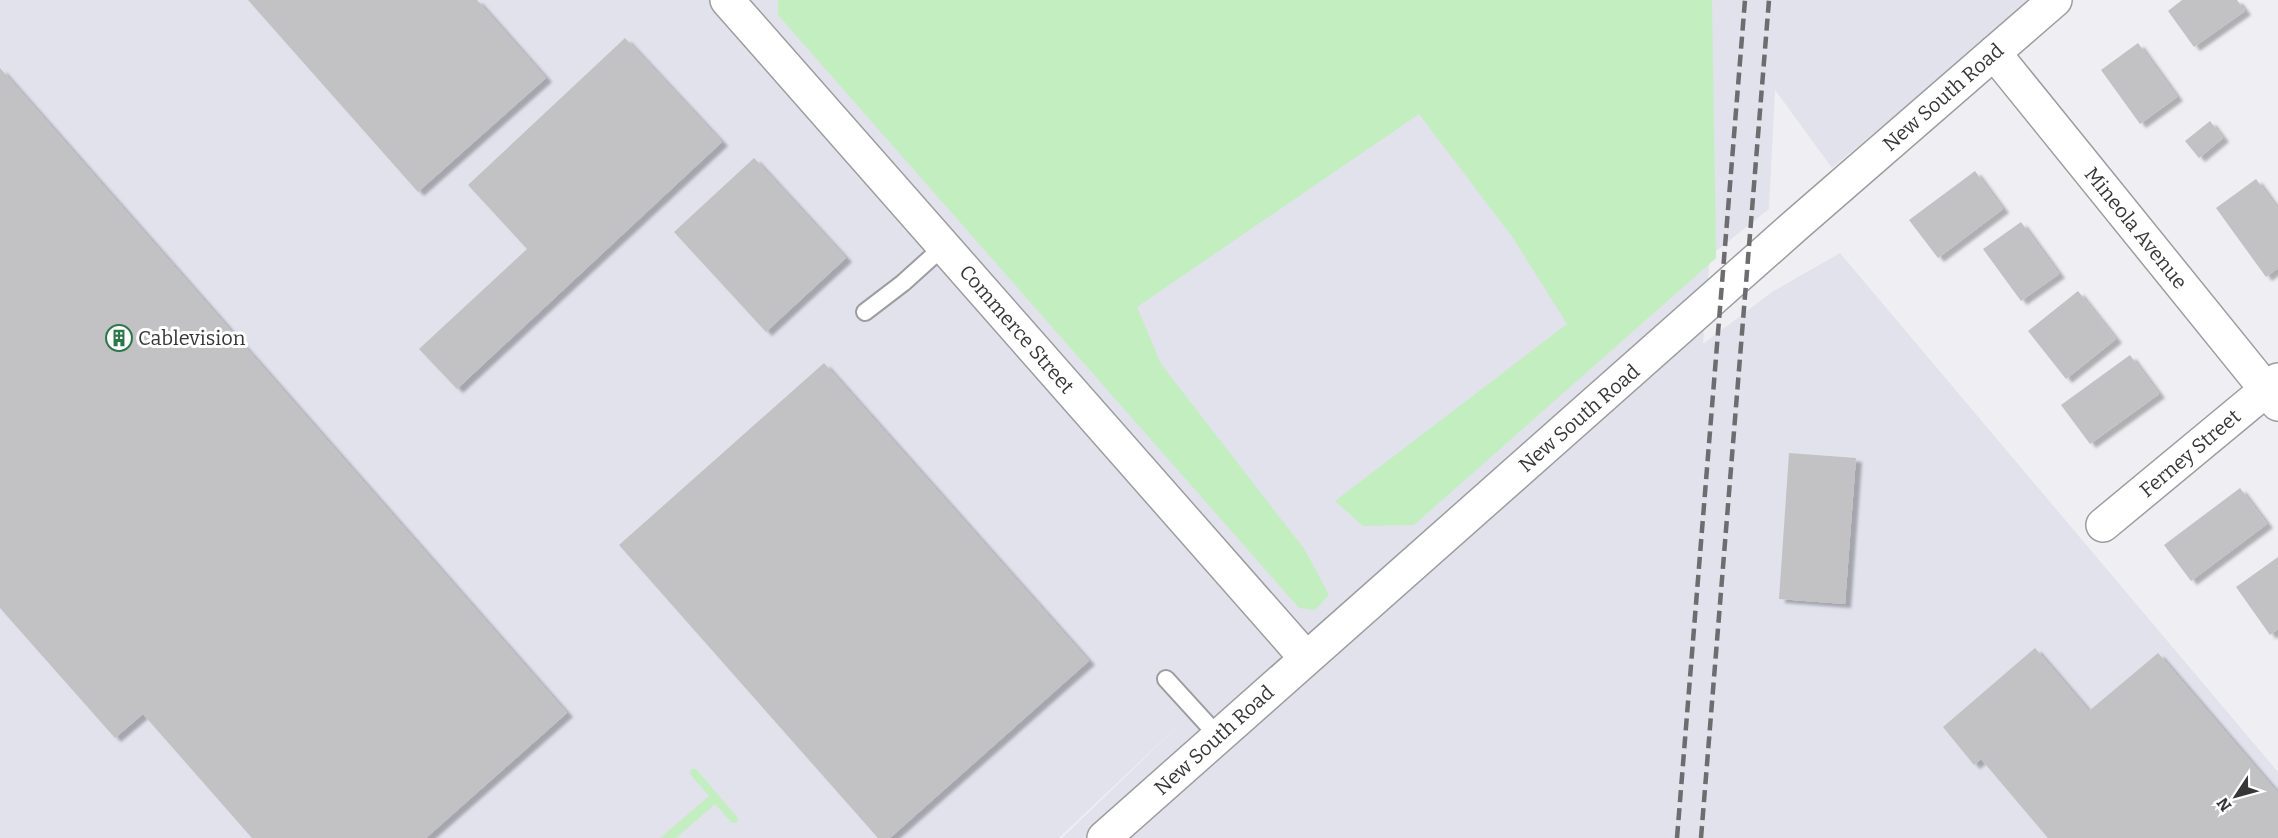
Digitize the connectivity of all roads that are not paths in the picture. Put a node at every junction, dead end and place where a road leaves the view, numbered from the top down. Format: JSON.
{"nodes":[{"id":1,"x":727,"y":0,"type":"edge"},
{"id":2,"x":2055,"y":0,"type":"edge"},
{"id":3,"x":1994,"y":53,"type":"junction"},
{"id":4,"x":944,"y":246,"type":"junction"},
{"id":5,"x":865,"y":312,"type":"dead end"},
{"id":6,"x":2274,"y":392,"type":"edge"},
{"id":7,"x":2103,"y":525,"type":"dead end"},
{"id":8,"x":1306,"y":658,"type":"junction"},
{"id":9,"x":1166,"y":679,"type":"dead end"},
{"id":10,"x":1218,"y":736,"type":"junction"},
{"id":11,"x":1104,"y":838,"type":"edge"}],
"edges":[{"from":1,"to":4,"type":"street","name":"Commerce Street"},
{"from":2,"to":3,"type":"street","name":"New South Road"},
{"from":3,"to":6,"type":"street","name":"Mineola Avenue"},
{"from":3,"to":8,"type":"street","name":"New South Road"},
{"from":4,"to":5,"type":"lane"},
{"from":4,"to":8,"type":"street","name":"Commerce Street"},
{"from":6,"to":7,"type":"street","name":"Ferney Street"},
{"from":8,"to":10,"type":"street","name":"New South Road"},
{"from":9,"to":10,"type":"lane"},
{"from":10,"to":11,"type":"street","name":"New South Road"}]}
